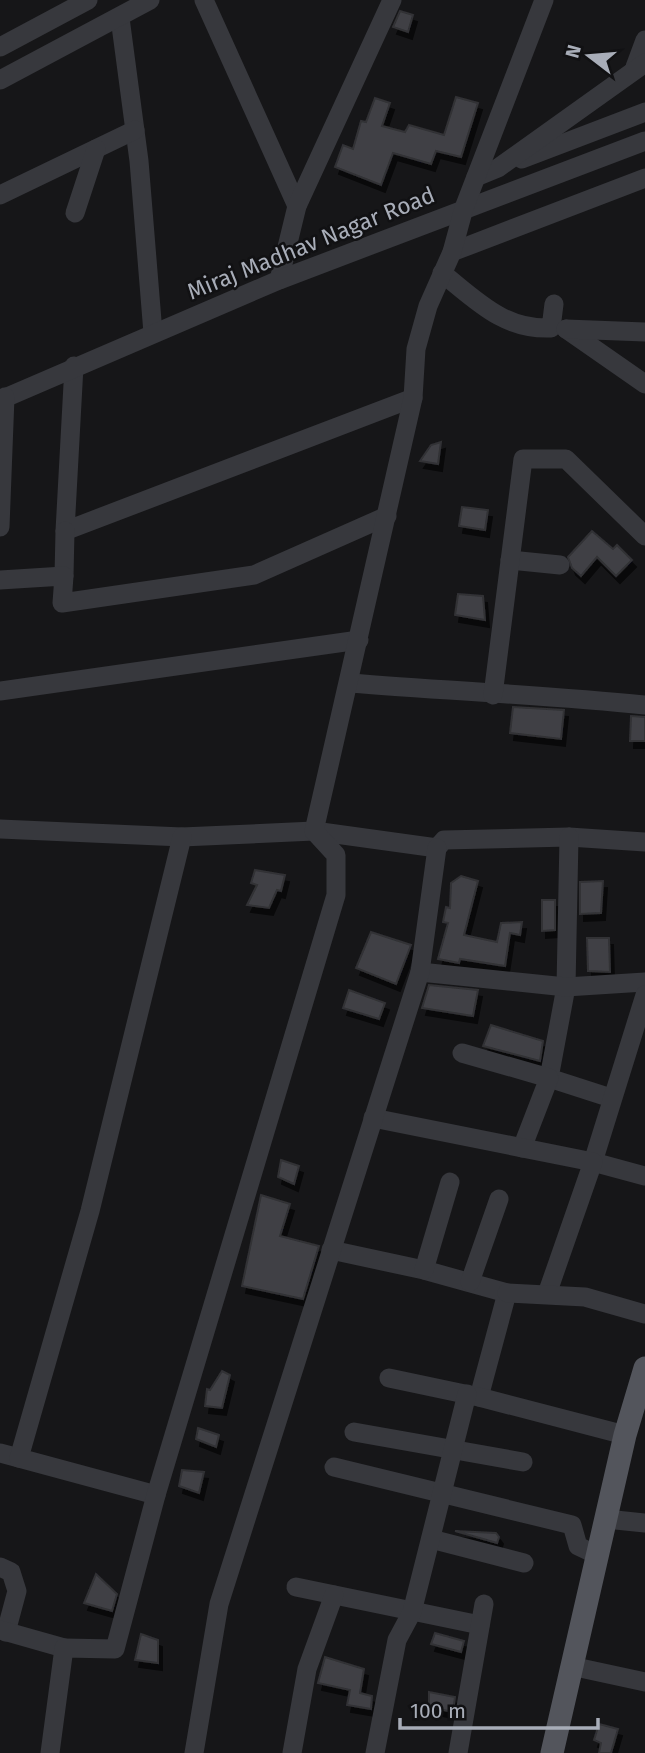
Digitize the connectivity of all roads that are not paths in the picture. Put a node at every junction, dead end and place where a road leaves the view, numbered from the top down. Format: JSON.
{"nodes":[{"id":1,"x":88,"y":0,"type":"edge"},
{"id":2,"x":150,"y":0,"type":"edge"},
{"id":3,"x":204,"y":0,"type":"edge"},
{"id":4,"x":392,"y":0,"type":"edge"},
{"id":5,"x":544,"y":0,"type":"edge"},
{"id":6,"x":120,"y":18,"type":"junction"},
{"id":7,"x":645,"y":40,"type":"edge"},
{"id":8,"x":0,"y":47,"type":"edge"},
{"id":9,"x":640,"y":65,"type":"edge"},
{"id":10,"x":0,"y":80,"type":"edge"},
{"id":11,"x":645,"y":112,"type":"edge"},
{"id":12,"x":135,"y":130,"type":"junction"},
{"id":13,"x":645,"y":141,"type":"edge"},
{"id":14,"x":96,"y":149,"type":"junction"},
{"id":15,"x":499,"y":168,"type":"junction"},
{"id":16,"x":476,"y":177,"type":"junction"},
{"id":17,"x":645,"y":178,"type":"edge"},
{"id":18,"x":0,"y":195,"type":"edge"},
{"id":19,"x":297,"y":206,"type":"junction"},
{"id":20,"x":464,"y":208,"type":"junction"},
{"id":21,"x":75,"y":213,"type":"dead end"},
{"id":22,"x":452,"y":252,"type":"junction"},
{"id":23,"x":442,"y":272,"type":"junction"},
{"id":24,"x":279,"y":280,"type":"junction"},
{"id":25,"x":554,"y":304,"type":"dead end"},
{"id":26,"x":559,"y":328,"type":"junction"},
{"id":27,"x":645,"y":332,"type":"edge"},
{"id":28,"x":153,"y":333,"type":"junction"},
{"id":29,"x":74,"y":366,"type":"junction"},
{"id":30,"x":645,"y":384,"type":"edge"},
{"id":31,"x":3,"y":398,"type":"edge"},
{"id":32,"x":413,"y":398,"type":"junction"},
{"id":33,"x":387,"y":516,"type":"junction"},
{"id":34,"x":0,"y":527,"type":"edge"},
{"id":35,"x":65,"y":531,"type":"junction"},
{"id":36,"x":645,"y":536,"type":"edge"},
{"id":37,"x":510,"y":560,"type":"junction"},
{"id":38,"x":560,"y":565,"type":"dead end"},
{"id":39,"x":64,"y":576,"type":"junction"},
{"id":40,"x":0,"y":580,"type":"edge"},
{"id":41,"x":359,"y":640,"type":"junction"},
{"id":42,"x":350,"y":682,"type":"junction"},
{"id":43,"x":0,"y":691,"type":"edge"},
{"id":44,"x":493,"y":695,"type":"junction"},
{"id":45,"x":645,"y":705,"type":"edge"},
{"id":46,"x":0,"y":829,"type":"edge"},
{"id":47,"x":314,"y":831,"type":"junction"},
{"id":48,"x":182,"y":837,"type":"junction"},
{"id":49,"x":569,"y":837,"type":"junction"},
{"id":50,"x":645,"y":842,"type":"edge"},
{"id":51,"x":438,"y":848,"type":"junction"},
{"id":52,"x":419,"y":972,"type":"junction"},
{"id":53,"x":645,"y":982,"type":"edge"},
{"id":54,"x":566,"y":987,"type":"junction"},
{"id":55,"x":645,"y":995,"type":"edge"},
{"id":56,"x":462,"y":1052,"type":"dead end"},
{"id":57,"x":549,"y":1078,"type":"junction"},
{"id":58,"x":611,"y":1098,"type":"junction"},
{"id":59,"x":373,"y":1118,"type":"junction"},
{"id":60,"x":522,"y":1148,"type":"junction"},
{"id":61,"x":593,"y":1162,"type":"junction"},
{"id":62,"x":645,"y":1176,"type":"edge"},
{"id":63,"x":450,"y":1182,"type":"dead end"},
{"id":64,"x":499,"y":1199,"type":"dead end"},
{"id":65,"x":331,"y":1250,"type":"junction"},
{"id":66,"x":424,"y":1270,"type":"junction"},
{"id":67,"x":470,"y":1282,"type":"junction"},
{"id":68,"x":507,"y":1293,"type":"junction"},
{"id":69,"x":547,"y":1294,"type":"junction"},
{"id":70,"x":645,"y":1314,"type":"edge"},
{"id":71,"x":645,"y":1368,"type":"edge"},
{"id":72,"x":389,"y":1378,"type":"dead end"},
{"id":73,"x":473,"y":1395,"type":"junction"},
{"id":74,"x":354,"y":1432,"type":"dead end"},
{"id":75,"x":625,"y":1435,"type":"junction"},
{"id":76,"x":453,"y":1450,"type":"junction"},
{"id":77,"x":0,"y":1452,"type":"edge"},
{"id":78,"x":19,"y":1458,"type":"junction"},
{"id":79,"x":523,"y":1462,"type":"dead end"},
{"id":80,"x":334,"y":1467,"type":"dead end"},
{"id":81,"x":442,"y":1493,"type":"junction"},
{"id":82,"x":156,"y":1495,"type":"junction"},
{"id":83,"x":606,"y":1519,"type":"junction"},
{"id":84,"x":645,"y":1524,"type":"edge"},
{"id":85,"x":430,"y":1539,"type":"junction"},
{"id":86,"x":597,"y":1555,"type":"junction"},
{"id":87,"x":524,"y":1563,"type":"dead end"},
{"id":88,"x":0,"y":1567,"type":"edge"},
{"id":89,"x":296,"y":1587,"type":"dead end"},
{"id":90,"x":334,"y":1595,"type":"junction"},
{"id":91,"x":484,"y":1604,"type":"dead end"},
{"id":92,"x":412,"y":1612,"type":"junction"},
{"id":93,"x":480,"y":1625,"type":"junction"},
{"id":94,"x":3,"y":1631,"type":"edge"},
{"id":95,"x":64,"y":1648,"type":"junction"},
{"id":96,"x":571,"y":1666,"type":"junction"},
{"id":97,"x":645,"y":1682,"type":"edge"},
{"id":98,"x":50,"y":1753,"type":"edge"},
{"id":99,"x":194,"y":1753,"type":"edge"},
{"id":100,"x":292,"y":1753,"type":"edge"},
{"id":101,"x":375,"y":1753,"type":"edge"},
{"id":102,"x":458,"y":1753,"type":"edge"},
{"id":103,"x":552,"y":1753,"type":"edge"}],
"edges":[{"from":1,"to":8,"type":"street"},
{"from":2,"to":6,"type":"street"},
{"from":3,"to":19,"type":"street"},
{"from":4,"to":19,"type":"street"},
{"from":5,"to":16,"type":"street"},
{"from":6,"to":10,"type":"street"},
{"from":6,"to":12,"type":"street"},
{"from":7,"to":9,"type":"street"},
{"from":9,"to":15,"type":"street"},
{"from":11,"to":15,"type":"street"},
{"from":12,"to":14,"type":"street"},
{"from":12,"to":28,"type":"street"},
{"from":13,"to":20,"type":"street","name":"Miraj Madhav Nagar Road"},
{"from":14,"to":18,"type":"street"},
{"from":14,"to":21,"type":"street"},
{"from":15,"to":16,"type":"street"},
{"from":16,"to":20,"type":"street"},
{"from":17,"to":22,"type":"street"},
{"from":19,"to":24,"type":"street"},
{"from":20,"to":22,"type":"street"},
{"from":20,"to":24,"type":"street","name":"Miraj Madhav Nagar Road"},
{"from":22,"to":23,"type":"street"},
{"from":23,"to":26,"type":"street"},
{"from":23,"to":32,"type":"street"},
{"from":24,"to":28,"type":"street","name":"Miraj Madhav Nagar Road"},
{"from":25,"to":26,"type":"street"},
{"from":26,"to":27,"type":"street"},
{"from":26,"to":30,"type":"street"},
{"from":28,"to":29,"type":"street","name":"Miraj Madhav Nagar Road"},
{"from":29,"to":31,"type":"street","name":"Miraj Madhav Nagar Road"},
{"from":29,"to":35,"type":"street"},
{"from":31,"to":34,"type":"street"},
{"from":32,"to":33,"type":"street"},
{"from":32,"to":35,"type":"street"},
{"from":33,"to":39,"type":"street"},
{"from":33,"to":41,"type":"street"},
{"from":35,"to":39,"type":"street"},
{"from":36,"to":37,"type":"street"},
{"from":37,"to":38,"type":"street"},
{"from":37,"to":44,"type":"street"},
{"from":39,"to":40,"type":"street"},
{"from":41,"to":42,"type":"street"},
{"from":41,"to":43,"type":"street"},
{"from":42,"to":44,"type":"street"},
{"from":42,"to":47,"type":"street"},
{"from":44,"to":45,"type":"street"},
{"from":46,"to":48,"type":"street"},
{"from":47,"to":48,"type":"street"},
{"from":47,"to":51,"type":"street"},
{"from":47,"to":82,"type":"street"},
{"from":48,"to":78,"type":"street"},
{"from":49,"to":50,"type":"street"},
{"from":49,"to":51,"type":"street"},
{"from":49,"to":54,"type":"street"},
{"from":51,"to":52,"type":"street"},
{"from":52,"to":54,"type":"street"},
{"from":52,"to":59,"type":"street"},
{"from":53,"to":54,"type":"street"},
{"from":54,"to":57,"type":"street"},
{"from":55,"to":58,"type":"street"},
{"from":56,"to":57,"type":"street"},
{"from":57,"to":58,"type":"street"},
{"from":57,"to":60,"type":"street"},
{"from":58,"to":61,"type":"street"},
{"from":59,"to":60,"type":"street"},
{"from":59,"to":65,"type":"street"},
{"from":60,"to":61,"type":"street"},
{"from":61,"to":62,"type":"street"},
{"from":61,"to":69,"type":"street"},
{"from":63,"to":66,"type":"street"},
{"from":64,"to":67,"type":"street"},
{"from":65,"to":66,"type":"street"},
{"from":65,"to":99,"type":"street"},
{"from":66,"to":67,"type":"street"},
{"from":67,"to":68,"type":"street"},
{"from":68,"to":69,"type":"street"},
{"from":68,"to":73,"type":"street"},
{"from":69,"to":70,"type":"street"},
{"from":71,"to":75,"type":"main road"},
{"from":72,"to":73,"type":"street"},
{"from":73,"to":75,"type":"street"},
{"from":73,"to":76,"type":"street"},
{"from":74,"to":76,"type":"street"},
{"from":75,"to":83,"type":"main road"},
{"from":76,"to":79,"type":"street"},
{"from":76,"to":81,"type":"street"},
{"from":77,"to":78,"type":"street"},
{"from":78,"to":82,"type":"street"},
{"from":80,"to":81,"type":"street"},
{"from":81,"to":85,"type":"street"},
{"from":81,"to":86,"type":"street"},
{"from":82,"to":95,"type":"street"},
{"from":83,"to":84,"type":"street"},
{"from":83,"to":86,"type":"main road"},
{"from":85,"to":87,"type":"street"},
{"from":85,"to":92,"type":"street"},
{"from":86,"to":96,"type":"main road"},
{"from":88,"to":94,"type":"street"},
{"from":89,"to":90,"type":"street"},
{"from":90,"to":92,"type":"street"},
{"from":90,"to":100,"type":"street"},
{"from":91,"to":93,"type":"street"},
{"from":92,"to":93,"type":"street"},
{"from":92,"to":101,"type":"street"},
{"from":93,"to":102,"type":"street"},
{"from":94,"to":95,"type":"street"},
{"from":95,"to":98,"type":"street"},
{"from":96,"to":97,"type":"street"},
{"from":96,"to":103,"type":"main road"}]}
